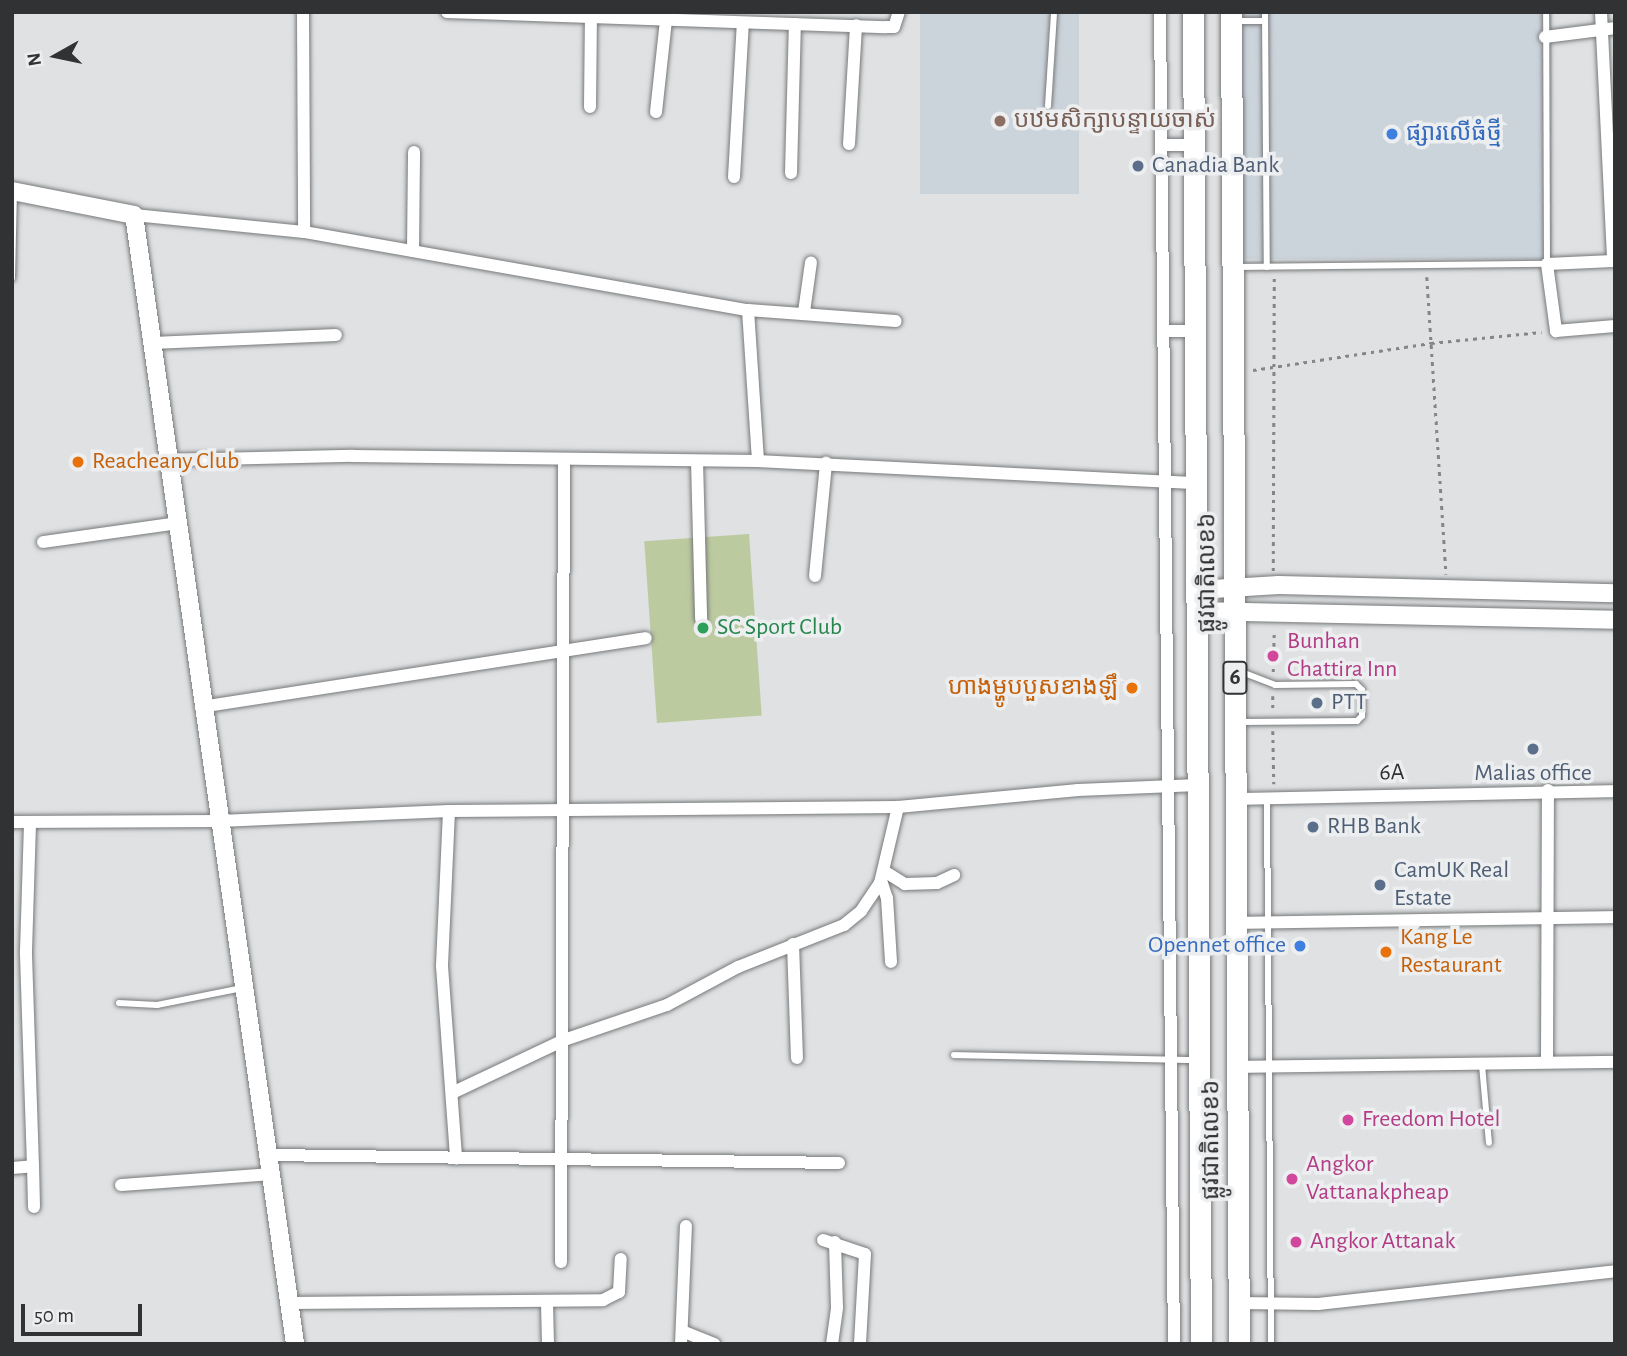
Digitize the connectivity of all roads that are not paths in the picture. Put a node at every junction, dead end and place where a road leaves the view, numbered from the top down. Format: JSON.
{"nodes":[{"id":1,"x":303,"y":12,"type":"edge"},
{"id":2,"x":447,"y":12,"type":"edge"},
{"id":3,"x":899,"y":12,"type":"edge"},
{"id":4,"x":1054,"y":12,"type":"edge"},
{"id":5,"x":1160,"y":12,"type":"edge"},
{"id":6,"x":1193,"y":12,"type":"edge"},
{"id":7,"x":1265,"y":12,"type":"edge"},
{"id":8,"x":1546,"y":12,"type":"edge"},
{"id":9,"x":1601,"y":12,"type":"edge"},
{"id":10,"x":490,"y":13,"type":"edge"},
{"id":11,"x":1231,"y":16,"type":"edge"},
{"id":12,"x":591,"y":17,"type":"junction"},
{"id":13,"x":666,"y":20,"type":"junction"},
{"id":14,"x":1265,"y":21,"type":"junction"},
{"id":15,"x":743,"y":23,"type":"junction"},
{"id":16,"x":794,"y":24,"type":"junction"},
{"id":17,"x":856,"y":24,"type":"junction"},
{"id":18,"x":1608,"y":28,"type":"edge"},
{"id":19,"x":1545,"y":37,"type":"junction"},
{"id":20,"x":1048,"y":106,"type":"dead end"},
{"id":21,"x":590,"y":107,"type":"dead end"},
{"id":22,"x":656,"y":112,"type":"dead end"},
{"id":23,"x":849,"y":144,"type":"dead end"},
{"id":24,"x":1162,"y":145,"type":"junction"},
{"id":25,"x":1193,"y":145,"type":"junction"},
{"id":26,"x":414,"y":152,"type":"dead end"},
{"id":27,"x":1611,"y":164,"type":"edge"},
{"id":28,"x":791,"y":173,"type":"dead end"},
{"id":29,"x":734,"y":177,"type":"dead end"},
{"id":30,"x":13,"y":191,"type":"edge"},
{"id":31,"x":134,"y":215,"type":"junction"},
{"id":32,"x":1613,"y":231,"type":"edge"},
{"id":33,"x":304,"y":232,"type":"junction"},
{"id":34,"x":412,"y":251,"type":"junction"},
{"id":35,"x":811,"y":262,"type":"dead end"},
{"id":36,"x":1548,"y":264,"type":"junction"},
{"id":37,"x":1232,"y":267,"type":"junction"},
{"id":38,"x":1267,"y":267,"type":"junction"},
{"id":39,"x":12,"y":278,"type":"edge"},
{"id":40,"x":748,"y":310,"type":"junction"},
{"id":41,"x":804,"y":312,"type":"junction"},
{"id":42,"x":896,"y":321,"type":"dead end"},
{"id":43,"x":1615,"y":326,"type":"edge"},
{"id":44,"x":1163,"y":331,"type":"junction"},
{"id":45,"x":1195,"y":331,"type":"junction"},
{"id":46,"x":337,"y":335,"type":"dead end"},
{"id":47,"x":153,"y":343,"type":"junction"},
{"id":48,"x":564,"y":459,"type":"junction"},
{"id":49,"x":170,"y":460,"type":"junction"},
{"id":50,"x":697,"y":461,"type":"junction"},
{"id":51,"x":758,"y":461,"type":"junction"},
{"id":52,"x":826,"y":463,"type":"junction"},
{"id":53,"x":1163,"y":481,"type":"junction"},
{"id":54,"x":1196,"y":482,"type":"junction"},
{"id":55,"x":178,"y":523,"type":"junction"},
{"id":56,"x":43,"y":542,"type":"dead end"},
{"id":57,"x":815,"y":576,"type":"dead end"},
{"id":58,"x":1196,"y":590,"type":"junction"},
{"id":59,"x":1615,"y":593,"type":"edge"},
{"id":60,"x":1234,"y":600,"type":"junction"},
{"id":61,"x":1196,"y":611,"type":"junction"},
{"id":62,"x":701,"y":619,"type":"dead end"},
{"id":63,"x":1615,"y":621,"type":"edge"},
{"id":64,"x":646,"y":638,"type":"dead end"},
{"id":65,"x":564,"y":653,"type":"junction"},
{"id":66,"x":1235,"y":669,"type":"junction"},
{"id":67,"x":201,"y":707,"type":"junction"},
{"id":68,"x":1235,"y":722,"type":"junction"},
{"id":69,"x":1198,"y":785,"type":"junction"},
{"id":70,"x":1165,"y":787,"type":"junction"},
{"id":71,"x":1548,"y":790,"type":"junction"},
{"id":72,"x":1615,"y":790,"type":"edge"},
{"id":73,"x":1267,"y":798,"type":"junction"},
{"id":74,"x":1237,"y":799,"type":"junction"},
{"id":75,"x":898,"y":807,"type":"junction"},
{"id":76,"x":449,"y":811,"type":"junction"},
{"id":77,"x":561,"y":811,"type":"junction"},
{"id":78,"x":12,"y":821,"type":"edge"},
{"id":79,"x":220,"y":821,"type":"junction"},
{"id":80,"x":30,"y":823,"type":"junction"},
{"id":81,"x":883,"y":876,"type":"junction"},
{"id":82,"x":954,"y":876,"type":"dead end"},
{"id":83,"x":1615,"y":917,"type":"edge"},
{"id":84,"x":1547,"y":919,"type":"junction"},
{"id":85,"x":1268,"y":922,"type":"junction"},
{"id":86,"x":1236,"y":923,"type":"junction"},
{"id":87,"x":793,"y":944,"type":"junction"},
{"id":88,"x":891,"y":962,"type":"dead end"},
{"id":89,"x":244,"y":988,"type":"junction"},
{"id":90,"x":119,"y":1003,"type":"dead end"},
{"id":91,"x":564,"y":1040,"type":"junction"},
{"id":92,"x":954,"y":1055,"type":"dead end"},
{"id":93,"x":797,"y":1058,"type":"dead end"},
{"id":94,"x":1168,"y":1059,"type":"junction"},
{"id":95,"x":1199,"y":1060,"type":"junction"},
{"id":96,"x":1548,"y":1062,"type":"junction"},
{"id":97,"x":1615,"y":1062,"type":"edge"},
{"id":98,"x":1482,"y":1063,"type":"junction"},
{"id":99,"x":1237,"y":1067,"type":"junction"},
{"id":100,"x":1268,"y":1067,"type":"junction"},
{"id":101,"x":452,"y":1093,"type":"junction"},
{"id":102,"x":1489,"y":1143,"type":"dead end"},
{"id":103,"x":268,"y":1155,"type":"junction"},
{"id":104,"x":456,"y":1158,"type":"junction"},
{"id":105,"x":563,"y":1160,"type":"junction"},
{"id":106,"x":839,"y":1163,"type":"dead end"},
{"id":107,"x":33,"y":1166,"type":"junction"},
{"id":108,"x":12,"y":1168,"type":"edge"},
{"id":109,"x":270,"y":1174,"type":"junction"},
{"id":110,"x":121,"y":1185,"type":"dead end"},
{"id":111,"x":34,"y":1207,"type":"dead end"},
{"id":112,"x":686,"y":1226,"type":"dead end"},
{"id":113,"x":621,"y":1259,"type":"dead end"},
{"id":114,"x":561,"y":1262,"type":"dead end"},
{"id":115,"x":1615,"y":1271,"type":"edge"},
{"id":116,"x":289,"y":1303,"type":"junction"},
{"id":117,"x":547,"y":1303,"type":"junction"},
{"id":118,"x":1239,"y":1303,"type":"junction"},
{"id":119,"x":1269,"y":1303,"type":"junction"},
{"id":120,"x":682,"y":1337,"type":"edge"},
{"id":121,"x":295,"y":1344,"type":"edge"},
{"id":122,"x":548,"y":1344,"type":"edge"},
{"id":123,"x":715,"y":1344,"type":"edge"},
{"id":124,"x":832,"y":1344,"type":"edge"},
{"id":125,"x":860,"y":1344,"type":"edge"},
{"id":126,"x":1174,"y":1344,"type":"edge"},
{"id":127,"x":1201,"y":1344,"type":"edge"},
{"id":128,"x":1239,"y":1344,"type":"edge"},
{"id":129,"x":1271,"y":1344,"type":"edge"}],
"edges":[{"from":1,"to":33,"type":"street"},
{"from":2,"to":10,"type":"street"},
{"from":3,"to":17,"type":"street"},
{"from":4,"to":20,"type":"lane"},
{"from":5,"to":24,"type":"street"},
{"from":6,"to":25,"type":"main road","name":"ផ្លូវជាតិលេខ៦","number":"6"},
{"from":7,"to":14,"type":"lane"},
{"from":8,"to":19,"type":"lane"},
{"from":9,"to":18,"type":"street"},
{"from":10,"to":12,"type":"street"},
{"from":11,"to":14,"type":"lane"},
{"from":11,"to":37,"type":"main road","name":"ផ្លូវជាតិលេខ៦","number":"6"},
{"from":12,"to":13,"type":"street"},
{"from":12,"to":21,"type":"street"},
{"from":13,"to":15,"type":"street"},
{"from":13,"to":22,"type":"street"},
{"from":14,"to":38,"type":"lane"},
{"from":15,"to":16,"type":"street"},
{"from":15,"to":29,"type":"street"},
{"from":16,"to":17,"type":"street"},
{"from":16,"to":28,"type":"street"},
{"from":17,"to":23,"type":"street"},
{"from":18,"to":19,"type":"street"},
{"from":18,"to":27,"type":"street"},
{"from":19,"to":36,"type":"lane"},
{"from":24,"to":25,"type":"street"},
{"from":24,"to":44,"type":"street"},
{"from":25,"to":45,"type":"main road","name":"ផ្លូវជាតិលេខ៦","number":"6"},
{"from":26,"to":34,"type":"street"},
{"from":27,"to":32,"type":"street"},
{"from":30,"to":31,"type":"street"},
{"from":30,"to":39,"type":"lane"},
{"from":31,"to":33,"type":"street"},
{"from":31,"to":47,"type":"street"},
{"from":32,"to":36,"type":"street"},
{"from":33,"to":34,"type":"street"},
{"from":34,"to":40,"type":"street"},
{"from":35,"to":41,"type":"street"},
{"from":36,"to":38,"type":"lane"},
{"from":36,"to":43,"type":"street"},
{"from":37,"to":38,"type":"lane"},
{"from":37,"to":60,"type":"main road","name":"ផ្លូវជាតិលេខ៦","number":"6"},
{"from":40,"to":41,"type":"street"},
{"from":40,"to":51,"type":"street"},
{"from":41,"to":42,"type":"street"},
{"from":44,"to":45,"type":"street"},
{"from":44,"to":53,"type":"street"},
{"from":45,"to":54,"type":"main road","name":"ផ្លូវជាតិលេខ៦","number":"6"},
{"from":46,"to":47,"type":"street"},
{"from":47,"to":49,"type":"street"},
{"from":48,"to":49,"type":"street"},
{"from":48,"to":50,"type":"street"},
{"from":48,"to":65,"type":"street"},
{"from":49,"to":55,"type":"street"},
{"from":50,"to":51,"type":"street"},
{"from":50,"to":62,"type":"street"},
{"from":51,"to":52,"type":"street"},
{"from":52,"to":53,"type":"street"},
{"from":52,"to":57,"type":"street"},
{"from":53,"to":54,"type":"street"},
{"from":53,"to":70,"type":"street"},
{"from":54,"to":58,"type":"main road","name":"ផ្លូវជាតិលេខ៦","number":"6"},
{"from":55,"to":56,"type":"street"},
{"from":55,"to":67,"type":"street"},
{"from":58,"to":60,"type":"street"},
{"from":58,"to":61,"type":"main road","name":"ផ្លូវជាតិលេខ៦","number":"6"},
{"from":59,"to":60,"type":"street"},
{"from":60,"to":61,"type":"street"},
{"from":60,"to":63,"type":"street"},
{"from":60,"to":66,"type":"main road","name":"ផ្លូវជាតិលេខ៦","number":"6"},
{"from":61,"to":69,"type":"main road","name":"ផ្លូវជាតិលេខ៦","number":"6"},
{"from":64,"to":65,"type":"street"},
{"from":65,"to":67,"type":"street"},
{"from":65,"to":77,"type":"street"},
{"from":66,"to":68,"type":"main road","name":"ផ្លូវជាតិលេខ៦","number":"6"},
{"from":66,"to":68,"type":"lane"},
{"from":67,"to":79,"type":"street"},
{"from":68,"to":74,"type":"main road","name":"ផ្លូវជាតិលេខ៦","number":"6"},
{"from":69,"to":70,"type":"street"},
{"from":69,"to":95,"type":"main road","name":"ផ្លូវជាតិលេខ៦","number":"6"},
{"from":70,"to":75,"type":"street"},
{"from":70,"to":94,"type":"street"},
{"from":71,"to":72,"type":"street","name":"6A"},
{"from":71,"to":73,"type":"street","name":"6A"},
{"from":71,"to":84,"type":"street"},
{"from":73,"to":74,"type":"street","name":"6A"},
{"from":73,"to":85,"type":"lane"},
{"from":74,"to":86,"type":"main road","name":"ផ្លូវជាតិលេខ៦","number":"6"},
{"from":75,"to":77,"type":"street"},
{"from":75,"to":81,"type":"street"},
{"from":76,"to":77,"type":"street"},
{"from":76,"to":79,"type":"street"},
{"from":76,"to":101,"type":"street"},
{"from":77,"to":91,"type":"street"},
{"from":78,"to":80,"type":"street"},
{"from":79,"to":80,"type":"street"},
{"from":79,"to":89,"type":"street"},
{"from":80,"to":107,"type":"street"},
{"from":81,"to":82,"type":"street"},
{"from":81,"to":87,"type":"street"},
{"from":81,"to":88,"type":"street"},
{"from":83,"to":84,"type":"street"},
{"from":84,"to":85,"type":"street"},
{"from":84,"to":96,"type":"street"},
{"from":85,"to":86,"type":"street"},
{"from":85,"to":100,"type":"lane"},
{"from":86,"to":99,"type":"main road","name":"ផ្លូវជាតិលេខ៦","number":"6"},
{"from":87,"to":91,"type":"street"},
{"from":87,"to":93,"type":"street"},
{"from":89,"to":90,"type":"lane"},
{"from":89,"to":103,"type":"street"},
{"from":91,"to":101,"type":"street"},
{"from":91,"to":105,"type":"street"},
{"from":92,"to":94,"type":"lane"},
{"from":94,"to":95,"type":"lane"},
{"from":94,"to":126,"type":"street"},
{"from":95,"to":127,"type":"main road","name":"ផ្លូវជាតិលេខ៦","number":"6"},
{"from":96,"to":97,"type":"street"},
{"from":96,"to":98,"type":"street"},
{"from":98,"to":100,"type":"street"},
{"from":98,"to":102,"type":"lane"},
{"from":99,"to":100,"type":"street"},
{"from":99,"to":118,"type":"main road","name":"ផ្លូវជាតិលេខ៦","number":"6"},
{"from":100,"to":119,"type":"lane"},
{"from":101,"to":104,"type":"street"},
{"from":103,"to":104,"type":"street"},
{"from":103,"to":109,"type":"street"},
{"from":104,"to":105,"type":"street"},
{"from":105,"to":106,"type":"street"},
{"from":105,"to":114,"type":"street"},
{"from":107,"to":108,"type":"street"},
{"from":107,"to":111,"type":"street"},
{"from":109,"to":110,"type":"street"},
{"from":109,"to":116,"type":"street"},
{"from":112,"to":120,"type":"street"},
{"from":113,"to":117,"type":"street"},
{"from":115,"to":119,"type":"street"},
{"from":116,"to":117,"type":"street"},
{"from":116,"to":121,"type":"street"},
{"from":117,"to":122,"type":"street"},
{"from":118,"to":119,"type":"street"},
{"from":118,"to":128,"type":"main road","name":"ផ្លូវជាតិលេខ៦","number":"6"},
{"from":119,"to":129,"type":"lane"},
{"from":120,"to":123,"type":"street"},
{"from":124,"to":125,"type":"street"}]}
